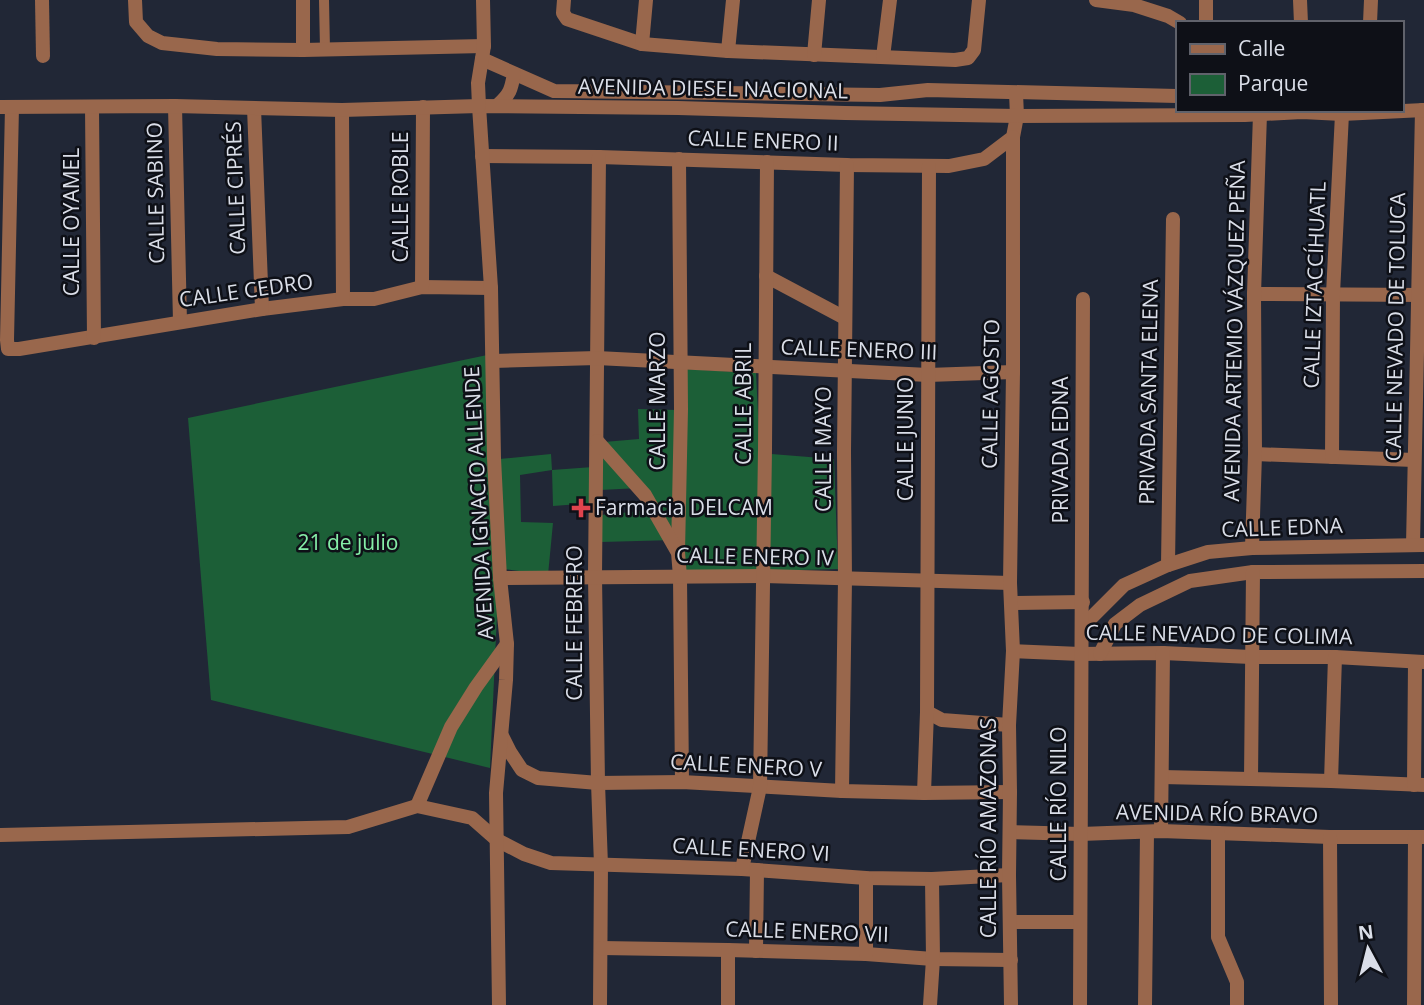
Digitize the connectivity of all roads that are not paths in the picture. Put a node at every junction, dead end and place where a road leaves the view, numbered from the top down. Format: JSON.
{"nodes":[{"id":1,"x":42,"y":0,"type":"edge"},
{"id":2,"x":135,"y":0,"type":"edge"},
{"id":3,"x":303,"y":0,"type":"edge"},
{"id":4,"x":324,"y":0,"type":"edge"},
{"id":5,"x":483,"y":0,"type":"edge"},
{"id":6,"x":646,"y":0,"type":"edge"},
{"id":7,"x":733,"y":0,"type":"edge"},
{"id":8,"x":819,"y":0,"type":"edge"},
{"id":9,"x":890,"y":0,"type":"edge"},
{"id":10,"x":979,"y":0,"type":"edge"},
{"id":11,"x":1096,"y":0,"type":"edge"},
{"id":12,"x":1206,"y":0,"type":"edge"},
{"id":13,"x":1300,"y":0,"type":"edge"},
{"id":14,"x":1371,"y":0,"type":"edge"},
{"id":15,"x":1132,"y":2,"type":"edge"},
{"id":16,"x":563,"y":7,"type":"edge"},
{"id":17,"x":1177,"y":21,"type":"edge"},
{"id":18,"x":1206,"y":21,"type":"edge"},
{"id":19,"x":1301,"y":21,"type":"edge"},
{"id":20,"x":1368,"y":21,"type":"edge"},
{"id":21,"x":642,"y":44,"type":"junction"},
{"id":22,"x":325,"y":49,"type":"junction"},
{"id":23,"x":303,"y":50,"type":"junction"},
{"id":24,"x":728,"y":51,"type":"junction"},
{"id":25,"x":483,"y":52,"type":"junction"},
{"id":26,"x":814,"y":55,"type":"junction"},
{"id":27,"x":43,"y":56,"type":"dead end"},
{"id":28,"x":883,"y":57,"type":"junction"},
{"id":29,"x":514,"y":74,"type":"junction"},
{"id":30,"x":1016,"y":93,"type":"junction"},
{"id":31,"x":1176,"y":96,"type":"edge"},
{"id":32,"x":498,"y":105,"type":"junction"},
{"id":33,"x":175,"y":106,"type":"junction"},
{"id":34,"x":479,"y":106,"type":"junction"},
{"id":35,"x":6,"y":107,"type":"edge"},
{"id":36,"x":92,"y":107,"type":"junction"},
{"id":37,"x":423,"y":107,"type":"junction"},
{"id":38,"x":254,"y":108,"type":"junction"},
{"id":39,"x":342,"y":110,"type":"junction"},
{"id":40,"x":1403,"y":110,"type":"edge"},
{"id":41,"x":1423,"y":110,"type":"edge"},
{"id":42,"x":1253,"y":112,"type":"edge"},
{"id":43,"x":1367,"y":112,"type":"edge"},
{"id":44,"x":1342,"y":114,"type":"junction"},
{"id":45,"x":1017,"y":116,"type":"junction"},
{"id":46,"x":1013,"y":137,"type":"junction"},
{"id":47,"x":482,"y":156,"type":"junction"},
{"id":48,"x":599,"y":157,"type":"junction"},
{"id":49,"x":679,"y":159,"type":"junction"},
{"id":50,"x":767,"y":162,"type":"junction"},
{"id":51,"x":847,"y":165,"type":"junction"},
{"id":52,"x":929,"y":166,"type":"junction"},
{"id":53,"x":5,"y":192,"type":"edge"},
{"id":54,"x":1173,"y":219,"type":"dead end"},
{"id":55,"x":5,"y":274,"type":"edge"},
{"id":56,"x":766,"y":276,"type":"junction"},
{"id":57,"x":422,"y":288,"type":"junction"},
{"id":58,"x":491,"y":288,"type":"junction"},
{"id":59,"x":1254,"y":294,"type":"junction"},
{"id":60,"x":1333,"y":294,"type":"junction"},
{"id":61,"x":1421,"y":295,"type":"edge"},
{"id":62,"x":343,"y":299,"type":"junction"},
{"id":63,"x":1083,"y":299,"type":"dead end"},
{"id":64,"x":262,"y":309,"type":"junction"},
{"id":65,"x":845,"y":318,"type":"junction"},
{"id":66,"x":180,"y":322,"type":"junction"},
{"id":67,"x":93,"y":338,"type":"junction"},
{"id":68,"x":597,"y":358,"type":"junction"},
{"id":69,"x":493,"y":361,"type":"junction"},
{"id":70,"x":680,"y":362,"type":"junction"},
{"id":71,"x":766,"y":367,"type":"junction"},
{"id":72,"x":844,"y":371,"type":"junction"},
{"id":73,"x":1013,"y":372,"type":"junction"},
{"id":74,"x":928,"y":376,"type":"junction"},
{"id":75,"x":597,"y":441,"type":"junction"},
{"id":76,"x":1255,"y":454,"type":"junction"},
{"id":77,"x":1332,"y":457,"type":"junction"},
{"id":78,"x":1414,"y":460,"type":"junction"},
{"id":79,"x":1418,"y":545,"type":"edge"},
{"id":80,"x":1252,"y":548,"type":"junction"},
{"id":81,"x":678,"y":552,"type":"junction"},
{"id":82,"x":1168,"y":565,"type":"junction"},
{"id":83,"x":1424,"y":571,"type":"edge"},
{"id":84,"x":1253,"y":572,"type":"junction"},
{"id":85,"x":595,"y":576,"type":"junction"},
{"id":86,"x":764,"y":576,"type":"junction"},
{"id":87,"x":680,"y":577,"type":"junction"},
{"id":88,"x":500,"y":578,"type":"junction"},
{"id":89,"x":845,"y":579,"type":"junction"},
{"id":90,"x":927,"y":582,"type":"junction"},
{"id":91,"x":1010,"y":583,"type":"junction"},
{"id":92,"x":1083,"y":602,"type":"junction"},
{"id":93,"x":1011,"y":603,"type":"junction"},
{"id":94,"x":1082,"y":627,"type":"junction"},
{"id":95,"x":507,"y":644,"type":"junction"},
{"id":96,"x":1013,"y":651,"type":"junction"},
{"id":97,"x":1163,"y":653,"type":"junction"},
{"id":98,"x":1080,"y":654,"type":"junction"},
{"id":99,"x":1100,"y":654,"type":"junction"},
{"id":100,"x":1251,"y":657,"type":"junction"},
{"id":101,"x":1335,"y":657,"type":"junction"},
{"id":102,"x":1420,"y":662,"type":"edge"},
{"id":103,"x":927,"y":712,"type":"junction"},
{"id":104,"x":1009,"y":725,"type":"junction"},
{"id":105,"x":502,"y":735,"type":"junction"},
{"id":106,"x":1162,"y":777,"type":"junction"},
{"id":107,"x":1251,"y":779,"type":"junction"},
{"id":108,"x":1331,"y":781,"type":"junction"},
{"id":109,"x":682,"y":782,"type":"junction"},
{"id":110,"x":598,"y":783,"type":"junction"},
{"id":111,"x":1419,"y":785,"type":"edge"},
{"id":112,"x":760,"y":787,"type":"junction"},
{"id":113,"x":842,"y":791,"type":"junction"},
{"id":114,"x":1010,"y":792,"type":"junction"},
{"id":115,"x":925,"y":793,"type":"junction"},
{"id":116,"x":417,"y":806,"type":"junction"},
{"id":117,"x":1010,"y":832,"type":"junction"},
{"id":118,"x":1154,"y":832,"type":"junction"},
{"id":119,"x":1218,"y":833,"type":"junction"},
{"id":120,"x":1081,"y":834,"type":"junction"},
{"id":121,"x":0,"y":835,"type":"edge"},
{"id":122,"x":1329,"y":837,"type":"junction"},
{"id":123,"x":1419,"y":837,"type":"edge"},
{"id":124,"x":497,"y":840,"type":"junction"},
{"id":125,"x":601,"y":865,"type":"junction"},
{"id":126,"x":750,"y":869,"type":"junction"},
{"id":127,"x":1009,"y":875,"type":"junction"},
{"id":128,"x":866,"y":878,"type":"junction"},
{"id":129,"x":932,"y":879,"type":"junction"},
{"id":130,"x":1010,"y":922,"type":"junction"},
{"id":131,"x":1080,"y":922,"type":"junction"},
{"id":132,"x":601,"y":948,"type":"junction"},
{"id":133,"x":728,"y":950,"type":"junction"},
{"id":134,"x":756,"y":951,"type":"junction"},
{"id":135,"x":866,"y":954,"type":"junction"},
{"id":136,"x":933,"y":959,"type":"junction"},
{"id":137,"x":1011,"y":960,"type":"junction"},
{"id":138,"x":499,"y":1005,"type":"edge"},
{"id":139,"x":600,"y":1005,"type":"edge"},
{"id":140,"x":728,"y":1005,"type":"edge"},
{"id":141,"x":930,"y":1005,"type":"edge"},
{"id":142,"x":1011,"y":1005,"type":"edge"},
{"id":143,"x":1080,"y":1005,"type":"edge"},
{"id":144,"x":1145,"y":1005,"type":"edge"},
{"id":145,"x":1237,"y":1005,"type":"edge"},
{"id":146,"x":1331,"y":1005,"type":"edge"},
{"id":147,"x":1414,"y":1005,"type":"edge"}],
"edges":[{"from":1,"to":27,"type":"street"},
{"from":2,"to":23,"type":"street"},
{"from":3,"to":23,"type":"street"},
{"from":4,"to":22,"type":"street"},
{"from":5,"to":25,"type":"street","name":"AVENIDA IGNACIO ALLENDE"},
{"from":6,"to":21,"type":"street"},
{"from":7,"to":24,"type":"street"},
{"from":8,"to":26,"type":"street"},
{"from":9,"to":28,"type":"street"},
{"from":10,"to":28,"type":"street"},
{"from":11,"to":15,"type":"street"},
{"from":12,"to":18,"type":"street"},
{"from":13,"to":19,"type":"street"},
{"from":14,"to":20,"type":"street"},
{"from":15,"to":17,"type":"street"},
{"from":16,"to":21,"type":"street"},
{"from":21,"to":24,"type":"street"},
{"from":22,"to":23,"type":"street"},
{"from":22,"to":25,"type":"street"},
{"from":24,"to":26,"type":"street"},
{"from":25,"to":29,"type":"street"},
{"from":25,"to":34,"type":"street","name":"AVENIDA IGNACIO ALLENDE"},
{"from":26,"to":28,"type":"street"},
{"from":29,"to":30,"type":"street"},
{"from":29,"to":32,"type":"street"},
{"from":30,"to":31,"type":"street"},
{"from":30,"to":45,"type":"street"},
{"from":32,"to":34,"type":"street","name":"AVENIDA DIESEL NACIONAL"},
{"from":32,"to":45,"type":"street","name":"AVENIDA DIESEL NACIONAL"},
{"from":33,"to":36,"type":"street","name":"AVENIDA DIESEL NACIONAL"},
{"from":33,"to":38,"type":"street","name":"AVENIDA DIESEL NACIONAL"},
{"from":33,"to":66,"type":"street","name":"CALLE SABINO"},
{"from":34,"to":37,"type":"street","name":"AVENIDA DIESEL NACIONAL"},
{"from":34,"to":47,"type":"street","name":"AVENIDA IGNACIO ALLENDE"},
{"from":35,"to":36,"type":"street","name":"AVENIDA DIESEL NACIONAL"},
{"from":35,"to":53,"type":"street"},
{"from":36,"to":67,"type":"street","name":"CALLE OYAMEL"},
{"from":37,"to":39,"type":"street","name":"AVENIDA DIESEL NACIONAL"},
{"from":37,"to":57,"type":"street","name":"CALLE ROBLE"},
{"from":38,"to":39,"type":"street","name":"AVENIDA DIESEL NACIONAL"},
{"from":38,"to":64,"type":"street","name":"CALLE CIPRÉS"},
{"from":39,"to":62,"type":"street"},
{"from":40,"to":41,"type":"street","name":"AVENIDA DIESEL NACIONAL"},
{"from":41,"to":61,"type":"street","name":"CALLE NEVADO DE TOLUCA"},
{"from":42,"to":44,"type":"street","name":"AVENIDA DIESEL NACIONAL"},
{"from":42,"to":45,"type":"street","name":"AVENIDA DIESEL NACIONAL"},
{"from":42,"to":59,"type":"street","name":"AVENIDA ARTEMIO VÁZQUEZ PEÑA"},
{"from":43,"to":44,"type":"street","name":"AVENIDA DIESEL NACIONAL"},
{"from":44,"to":60,"type":"street","name":"CALLE IZTACCÍHUATL"},
{"from":45,"to":46,"type":"street"},
{"from":46,"to":52,"type":"street","name":"CALLE ENERO II"},
{"from":46,"to":73,"type":"street","name":"CALLE AGOSTO"},
{"from":47,"to":48,"type":"street","name":"CALLE ENERO II"},
{"from":47,"to":58,"type":"street","name":"AVENIDA IGNACIO ALLENDE"},
{"from":48,"to":49,"type":"street","name":"CALLE ENERO II"},
{"from":48,"to":68,"type":"street","name":"CALLE FEBRERO"},
{"from":49,"to":50,"type":"street","name":"CALLE ENERO II"},
{"from":49,"to":70,"type":"street","name":"CALLE MARZO"},
{"from":50,"to":51,"type":"street","name":"CALLE ENERO II"},
{"from":50,"to":56,"type":"street","name":"CALLE ABRIL"},
{"from":51,"to":52,"type":"street","name":"CALLE ENERO II"},
{"from":51,"to":65,"type":"street","name":"CALLE MAYO"},
{"from":52,"to":74,"type":"street","name":"CALLE JUNIO"},
{"from":53,"to":55,"type":"street"},
{"from":54,"to":82,"type":"street","name":"PRIVADA SANTA ELENA"},
{"from":55,"to":67,"type":"street","name":"CALLE CEDRO"},
{"from":56,"to":65,"type":"street"},
{"from":56,"to":71,"type":"street","name":"CALLE ABRIL"},
{"from":57,"to":58,"type":"street","name":"CALLE CEDRO"},
{"from":57,"to":62,"type":"street","name":"CALLE CEDRO"},
{"from":58,"to":69,"type":"street","name":"AVENIDA IGNACIO ALLENDE"},
{"from":59,"to":60,"type":"street"},
{"from":59,"to":76,"type":"street","name":"AVENIDA ARTEMIO VÁZQUEZ PEÑA"},
{"from":60,"to":61,"type":"street"},
{"from":60,"to":77,"type":"street","name":"CALLE IZTACCÍHUATL"},
{"from":61,"to":78,"type":"street","name":"CALLE NEVADO DE TOLUCA"},
{"from":62,"to":64,"type":"street","name":"CALLE CEDRO"},
{"from":63,"to":92,"type":"street","name":"PRIVADA EDNA"},
{"from":64,"to":66,"type":"street","name":"CALLE CEDRO"},
{"from":65,"to":72,"type":"street","name":"CALLE MAYO"},
{"from":66,"to":67,"type":"street","name":"CALLE CEDRO"},
{"from":68,"to":69,"type":"street","name":"CALLE ENERO III"},
{"from":68,"to":70,"type":"street","name":"CALLE ENERO III"},
{"from":68,"to":75,"type":"street","name":"CALLE FEBRERO"},
{"from":69,"to":88,"type":"street","name":"AVENIDA IGNACIO ALLENDE"},
{"from":70,"to":71,"type":"street","name":"CALLE ENERO III"},
{"from":70,"to":81,"type":"street","name":"CALLE MARZO"},
{"from":71,"to":72,"type":"street","name":"CALLE ENERO III"},
{"from":71,"to":86,"type":"street","name":"CALLE ABRIL"},
{"from":72,"to":74,"type":"street","name":"CALLE ENERO III"},
{"from":72,"to":89,"type":"street","name":"CALLE MAYO"},
{"from":73,"to":74,"type":"street","name":"CALLE ENERO III"},
{"from":73,"to":91,"type":"street","name":"CALLE AGOSTO"},
{"from":74,"to":90,"type":"street","name":"CALLE JUNIO"},
{"from":75,"to":81,"type":"street"},
{"from":75,"to":85,"type":"street","name":"CALLE FEBRERO"},
{"from":76,"to":77,"type":"street"},
{"from":76,"to":80,"type":"street","name":"AVENIDA ARTEMIO VÁZQUEZ PEÑA"},
{"from":77,"to":78,"type":"street"},
{"from":78,"to":79,"type":"street","name":"CALLE NEVADO DE TOLUCA"},
{"from":79,"to":80,"type":"street","name":"CALLE EDNA"},
{"from":80,"to":82,"type":"street","name":"CALLE EDNA"},
{"from":81,"to":87,"type":"street","name":"CALLE MARZO"},
{"from":82,"to":94,"type":"street","name":"CALLE EDNA"},
{"from":83,"to":84,"type":"street"},
{"from":84,"to":99,"type":"street"},
{"from":84,"to":100,"type":"street"},
{"from":85,"to":87,"type":"street","name":"CALLE ENERO IV"},
{"from":85,"to":88,"type":"street","name":"CALLE ENERO IV"},
{"from":85,"to":110,"type":"street","name":"CALLE FEBRERO"},
{"from":86,"to":87,"type":"street","name":"CALLE ENERO IV"},
{"from":86,"to":89,"type":"street","name":"CALLE ENERO IV"},
{"from":86,"to":112,"type":"street","name":"CALLE ABRIL"},
{"from":87,"to":109,"type":"street","name":"CALLE MARZO"},
{"from":88,"to":95,"type":"street","name":"AVENIDA IGNACIO ALLENDE"},
{"from":89,"to":90,"type":"street","name":"CALLE ENERO IV"},
{"from":89,"to":113,"type":"street","name":"CALLE MAYO"},
{"from":90,"to":91,"type":"street","name":"CALLE ENERO IV"},
{"from":90,"to":103,"type":"street","name":"CALLE JUNIO"},
{"from":91,"to":93,"type":"street","name":"CALLE AGOSTO"},
{"from":92,"to":93,"type":"street"},
{"from":92,"to":94,"type":"street","name":"CALLE RÍO NILO"},
{"from":93,"to":96,"type":"street","name":"CALLE AGOSTO"},
{"from":94,"to":98,"type":"street","name":"CALLE RÍO NILO"},
{"from":95,"to":105,"type":"street","name":"AVENIDA IGNACIO ALLENDE"},
{"from":95,"to":116,"type":"street"},
{"from":96,"to":98,"type":"street","name":"CALLE NEVADO DE COLIMA"},
{"from":96,"to":104,"type":"street","name":"CALLE RÍO AMAZONAS"},
{"from":97,"to":99,"type":"street","name":"CALLE NEVADO DE COLIMA"},
{"from":97,"to":100,"type":"street","name":"CALLE NEVADO DE COLIMA"},
{"from":97,"to":106,"type":"street"},
{"from":98,"to":99,"type":"street","name":"CALLE NEVADO DE COLIMA"},
{"from":98,"to":120,"type":"street","name":"CALLE RÍO NILO"},
{"from":100,"to":101,"type":"street","name":"CALLE NEVADO DE COLIMA"},
{"from":100,"to":107,"type":"street"},
{"from":101,"to":102,"type":"street","name":"CALLE NEVADO DE COLIMA"},
{"from":101,"to":108,"type":"street"},
{"from":102,"to":111,"type":"street"},
{"from":103,"to":104,"type":"street"},
{"from":103,"to":115,"type":"street","name":"CALLE JUNIO"},
{"from":104,"to":114,"type":"street","name":"CALLE RÍO AMAZONAS"},
{"from":105,"to":110,"type":"street","name":"CALLE ENERO V"},
{"from":105,"to":124,"type":"street","name":"AVENIDA IGNACIO ALLENDE"},
{"from":106,"to":107,"type":"street"},
{"from":106,"to":118,"type":"street"},
{"from":107,"to":108,"type":"street"},
{"from":108,"to":111,"type":"street"},
{"from":109,"to":110,"type":"street","name":"CALLE ENERO V"},
{"from":109,"to":112,"type":"street","name":"CALLE ENERO V"},
{"from":110,"to":125,"type":"street","name":"CALLE FEBRERO"},
{"from":112,"to":113,"type":"street","name":"CALLE ENERO V"},
{"from":112,"to":126,"type":"street","name":"CALLE ABRIL"},
{"from":113,"to":115,"type":"street","name":"CALLE ENERO V"},
{"from":114,"to":115,"type":"street","name":"CALLE ENERO V"},
{"from":114,"to":117,"type":"street","name":"CALLE RÍO AMAZONAS"},
{"from":116,"to":121,"type":"street"},
{"from":116,"to":124,"type":"street","name":"CALLE ENERO VI"},
{"from":117,"to":120,"type":"street","name":"AVENIDA RÍO BRAVO"},
{"from":117,"to":127,"type":"street","name":"CALLE RÍO AMAZONAS"},
{"from":118,"to":119,"type":"street","name":"AVENIDA RÍO BRAVO"},
{"from":118,"to":120,"type":"street","name":"AVENIDA RÍO BRAVO"},
{"from":118,"to":144,"type":"street"},
{"from":119,"to":122,"type":"street","name":"AVENIDA RÍO BRAVO"},
{"from":119,"to":145,"type":"street"},
{"from":120,"to":131,"type":"street","name":"CALLE RÍO NILO"},
{"from":122,"to":123,"type":"street","name":"AVENIDA RÍO BRAVO"},
{"from":122,"to":146,"type":"street"},
{"from":123,"to":147,"type":"street"},
{"from":124,"to":125,"type":"street","name":"CALLE ENERO VI"},
{"from":124,"to":138,"type":"street","name":"AVENIDA IGNACIO ALLENDE"},
{"from":125,"to":126,"type":"street","name":"CALLE ENERO VI"},
{"from":125,"to":132,"type":"street","name":"CALLE FEBRERO"},
{"from":126,"to":128,"type":"street","name":"CALLE ENERO VI"},
{"from":126,"to":134,"type":"street","name":"CALLE ABRIL"},
{"from":127,"to":129,"type":"street","name":"CALLE ENERO VI"},
{"from":127,"to":130,"type":"street","name":"CALLE RÍO AMAZONAS"},
{"from":128,"to":129,"type":"street","name":"CALLE ENERO VI"},
{"from":128,"to":135,"type":"street"},
{"from":129,"to":136,"type":"street"},
{"from":130,"to":131,"type":"street"},
{"from":130,"to":137,"type":"street","name":"CALLE RÍO AMAZONAS"},
{"from":131,"to":143,"type":"street","name":"CALLE RÍO NILO"},
{"from":132,"to":133,"type":"street","name":"CALLE ENERO VII"},
{"from":132,"to":139,"type":"street","name":"CALLE FEBRERO"},
{"from":133,"to":134,"type":"street","name":"CALLE ENERO VII"},
{"from":133,"to":140,"type":"street"},
{"from":134,"to":135,"type":"street","name":"CALLE ENERO VII"},
{"from":135,"to":136,"type":"street","name":"CALLE ENERO VII"},
{"from":136,"to":137,"type":"street","name":"CALLE ENERO VII"},
{"from":136,"to":141,"type":"street"},
{"from":137,"to":142,"type":"street","name":"CALLE RÍO AMAZONAS"}]}
